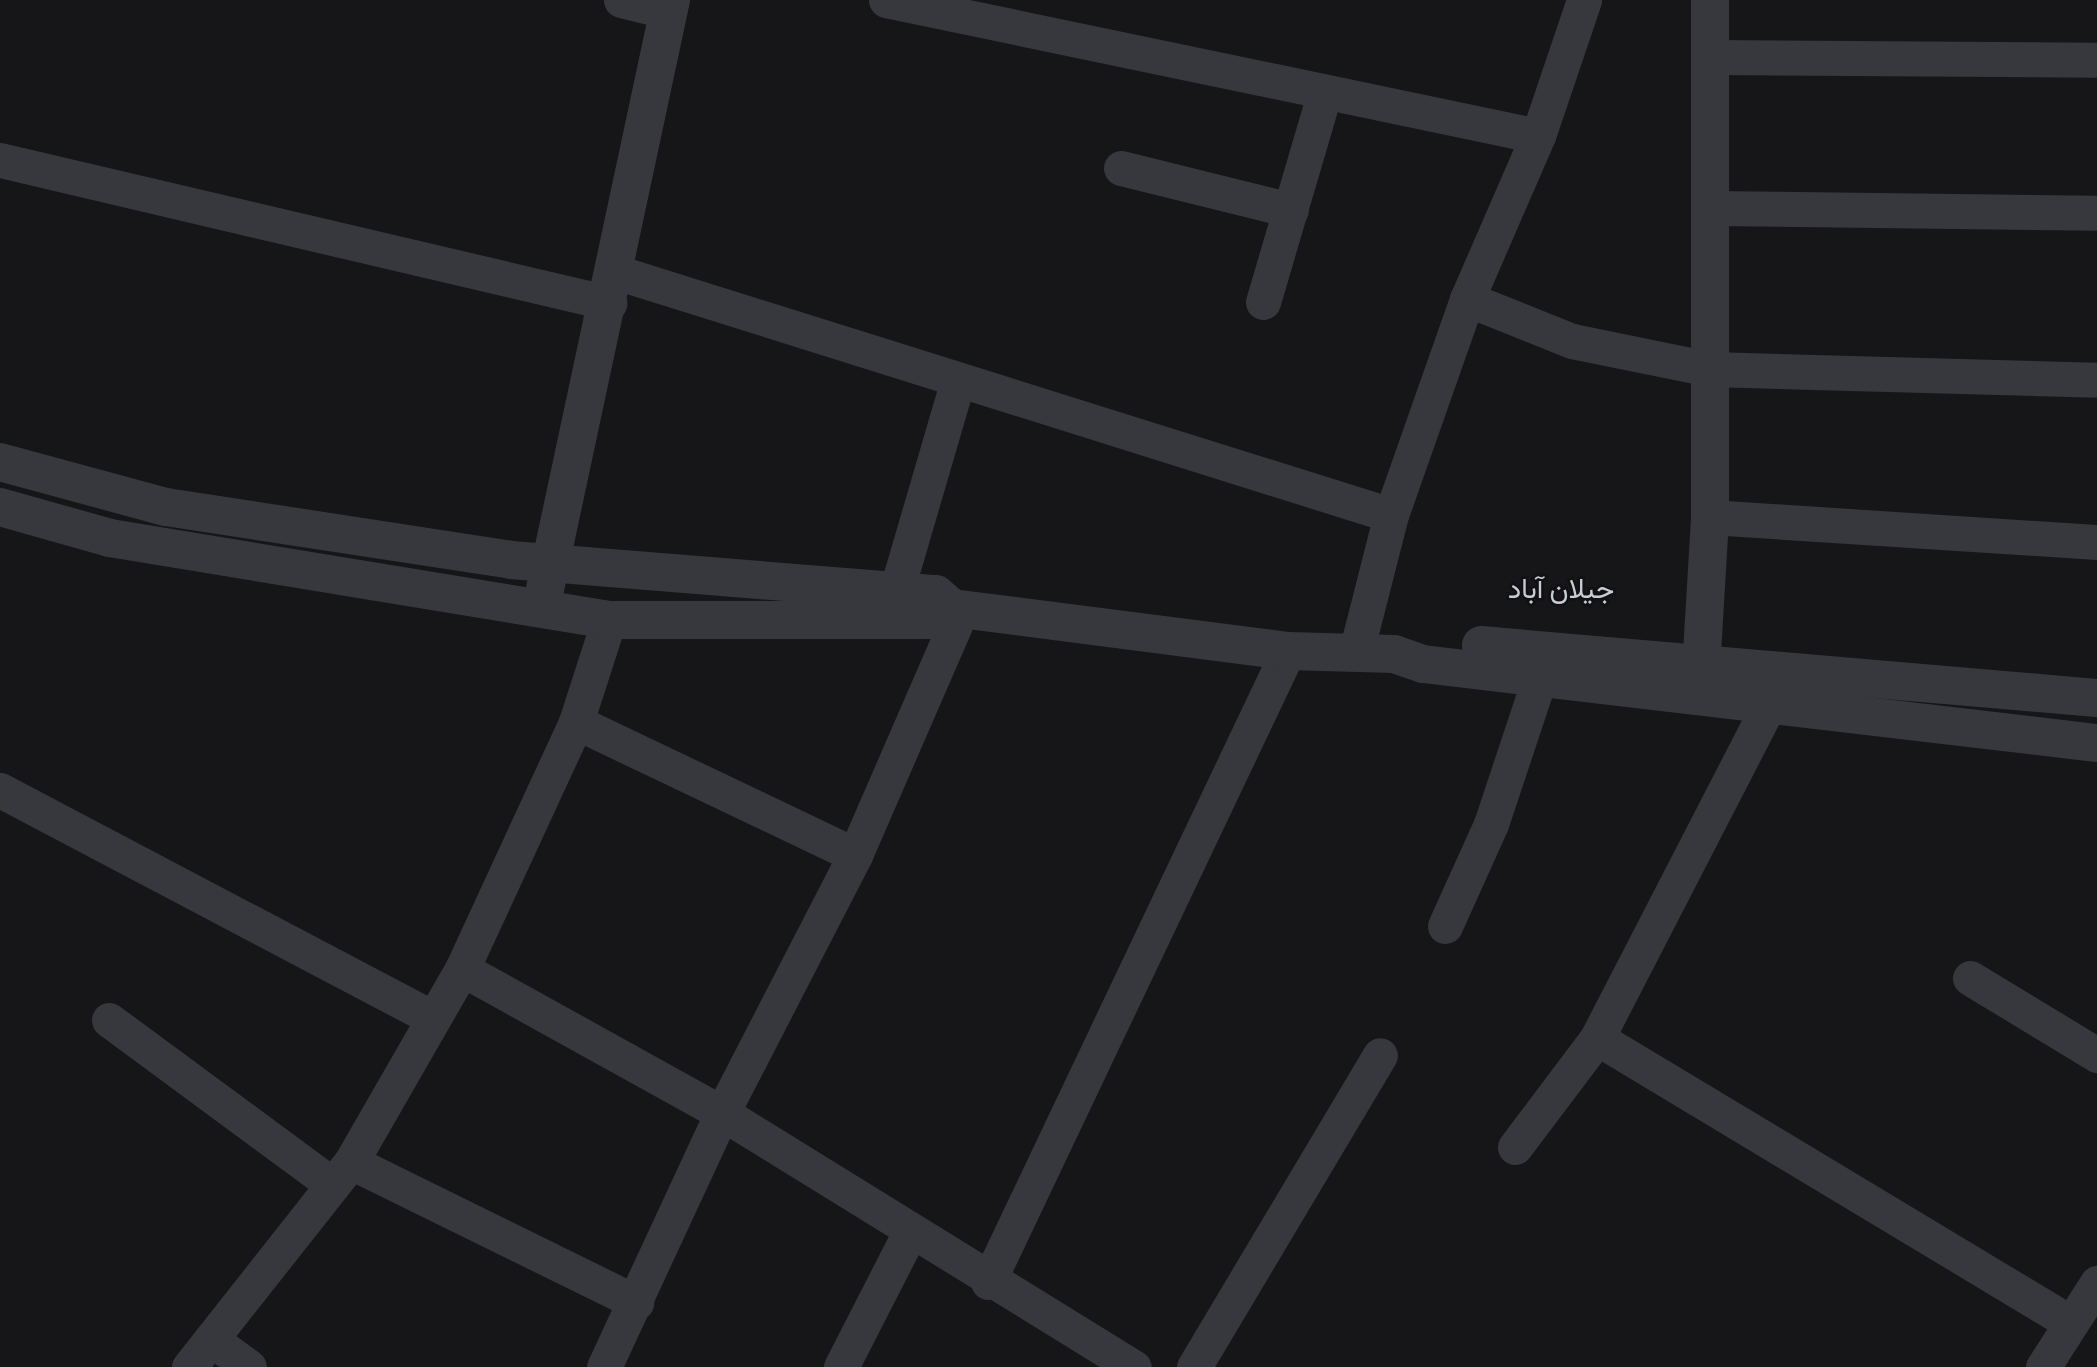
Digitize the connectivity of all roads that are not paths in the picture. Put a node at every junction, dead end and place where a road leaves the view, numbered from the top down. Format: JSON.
{"nodes":[{"id":1,"x":621,"y":0,"type":"edge"},
{"id":2,"x":886,"y":0,"type":"edge"},
{"id":3,"x":1584,"y":0,"type":"edge"},
{"id":4,"x":1710,"y":0,"type":"edge"},
{"id":5,"x":670,"y":6,"type":"edge"},
{"id":6,"x":1710,"y":57,"type":"junction"},
{"id":7,"x":2097,"y":60,"type":"edge"},
{"id":8,"x":1325,"y":92,"type":"junction"},
{"id":9,"x":1538,"y":136,"type":"junction"},
{"id":10,"x":0,"y":160,"type":"edge"},
{"id":11,"x":1121,"y":168,"type":"dead end"},
{"id":12,"x":1710,"y":208,"type":"junction"},
{"id":13,"x":1291,"y":210,"type":"junction"},
{"id":14,"x":2097,"y":213,"type":"edge"},
{"id":15,"x":613,"y":288,"type":"junction"},
{"id":16,"x":1467,"y":299,"type":"junction"},
{"id":17,"x":1263,"y":302,"type":"dead end"},
{"id":18,"x":1710,"y":369,"type":"junction"},
{"id":19,"x":958,"y":380,"type":"junction"},
{"id":20,"x":2097,"y":380,"type":"edge"},
{"id":21,"x":0,"y":462,"type":"edge"},
{"id":22,"x":0,"y":507,"type":"edge"},
{"id":23,"x":1391,"y":515,"type":"junction"},
{"id":24,"x":1710,"y":517,"type":"junction"},
{"id":25,"x":2097,"y":542,"type":"edge"},
{"id":26,"x":550,"y":564,"type":"junction"},
{"id":27,"x":649,"y":573,"type":"junction"},
{"id":28,"x":896,"y":592,"type":"junction"},
{"id":29,"x":957,"y":608,"type":"junction"},
{"id":30,"x":541,"y":612,"type":"junction"},
{"id":31,"x":622,"y":620,"type":"junction"},
{"id":32,"x":1288,"y":651,"type":"junction"},
{"id":33,"x":1356,"y":652,"type":"junction"},
{"id":34,"x":1394,"y":654,"type":"junction"},
{"id":35,"x":1540,"y":677,"type":"junction"},
{"id":36,"x":1701,"y":677,"type":"junction"},
{"id":37,"x":2097,"y":698,"type":"edge"},
{"id":38,"x":1771,"y":701,"type":"junction"},
{"id":39,"x":576,"y":722,"type":"junction"},
{"id":40,"x":2097,"y":743,"type":"edge"},
{"id":41,"x":0,"y":790,"type":"edge"},
{"id":42,"x":855,"y":855,"type":"junction"},
{"id":43,"x":1445,"y":926,"type":"dead end"},
{"id":44,"x":462,"y":969,"type":"junction"},
{"id":45,"x":1970,"y":978,"type":"dead end"},
{"id":46,"x":432,"y":1018,"type":"junction"},
{"id":47,"x":109,"y":1020,"type":"dead end"},
{"id":48,"x":1597,"y":1038,"type":"junction"},
{"id":49,"x":1380,"y":1055,"type":"dead end"},
{"id":50,"x":2097,"y":1055,"type":"edge"},
{"id":51,"x":722,"y":1113,"type":"junction"},
{"id":52,"x":1515,"y":1147,"type":"dead end"},
{"id":53,"x":342,"y":1173,"type":"junction"},
{"id":54,"x":910,"y":1232,"type":"junction"},
{"id":55,"x":988,"y":1282,"type":"junction"},
{"id":56,"x":2097,"y":1283,"type":"edge"},
{"id":57,"x":636,"y":1303,"type":"junction"},
{"id":58,"x":2071,"y":1323,"type":"junction"},
{"id":59,"x":211,"y":1339,"type":"junction"},
{"id":60,"x":1123,"y":1364,"type":"edge"},
{"id":61,"x":189,"y":1367,"type":"edge"},
{"id":62,"x":249,"y":1367,"type":"edge"},
{"id":63,"x":604,"y":1367,"type":"edge"},
{"id":64,"x":841,"y":1367,"type":"edge"},
{"id":65,"x":1194,"y":1367,"type":"edge"},
{"id":66,"x":2043,"y":1367,"type":"edge"}],
"edges":[{"from":1,"to":5,"type":"street"},
{"from":2,"to":8,"type":"street"},
{"from":3,"to":9,"type":"street"},
{"from":4,"to":6,"type":"street"},
{"from":5,"to":15,"type":"street"},
{"from":6,"to":7,"type":"street"},
{"from":6,"to":12,"type":"street"},
{"from":8,"to":9,"type":"street"},
{"from":8,"to":13,"type":"street"},
{"from":9,"to":16,"type":"street"},
{"from":10,"to":15,"type":"street"},
{"from":11,"to":13,"type":"street"},
{"from":12,"to":14,"type":"street"},
{"from":12,"to":18,"type":"street"},
{"from":13,"to":17,"type":"street"},
{"from":15,"to":19,"type":"street"},
{"from":15,"to":26,"type":"street"},
{"from":16,"to":18,"type":"street"},
{"from":16,"to":23,"type":"street"},
{"from":18,"to":20,"type":"street"},
{"from":18,"to":24,"type":"street"},
{"from":19,"to":23,"type":"street"},
{"from":19,"to":28,"type":"street"},
{"from":21,"to":26,"type":"street"},
{"from":22,"to":30,"type":"street"},
{"from":23,"to":33,"type":"street"},
{"from":24,"to":25,"type":"street"},
{"from":24,"to":36,"type":"street"},
{"from":26,"to":27,"type":"street"},
{"from":26,"to":30,"type":"street"},
{"from":27,"to":28,"type":"street"},
{"from":27,"to":31,"type":"street"},
{"from":28,"to":29,"type":"street"},
{"from":29,"to":31,"type":"street"},
{"from":29,"to":32,"type":"street"},
{"from":29,"to":42,"type":"street"},
{"from":30,"to":31,"type":"street"},
{"from":31,"to":39,"type":"street"},
{"from":32,"to":33,"type":"street"},
{"from":32,"to":55,"type":"street"},
{"from":33,"to":34,"type":"street"},
{"from":34,"to":35,"type":"street"},
{"from":34,"to":36,"type":"street"},
{"from":35,"to":36,"type":"street"},
{"from":35,"to":43,"type":"street"},
{"from":36,"to":37,"type":"street"},
{"from":36,"to":38,"type":"street"},
{"from":38,"to":40,"type":"street"},
{"from":38,"to":48,"type":"street"},
{"from":39,"to":42,"type":"street"},
{"from":39,"to":44,"type":"street"},
{"from":41,"to":46,"type":"street"},
{"from":42,"to":51,"type":"street"},
{"from":44,"to":46,"type":"street"},
{"from":44,"to":51,"type":"street"},
{"from":45,"to":50,"type":"street"},
{"from":46,"to":53,"type":"street"},
{"from":47,"to":53,"type":"street"},
{"from":48,"to":52,"type":"street"},
{"from":48,"to":58,"type":"street"},
{"from":49,"to":65,"type":"street"},
{"from":51,"to":54,"type":"street"},
{"from":51,"to":57,"type":"street"},
{"from":53,"to":57,"type":"street"},
{"from":53,"to":59,"type":"street"},
{"from":54,"to":55,"type":"street"},
{"from":54,"to":64,"type":"street"},
{"from":55,"to":60,"type":"street"},
{"from":56,"to":58,"type":"street"},
{"from":57,"to":63,"type":"street"},
{"from":58,"to":66,"type":"street"},
{"from":59,"to":61,"type":"street"},
{"from":59,"to":62,"type":"street"}]}
